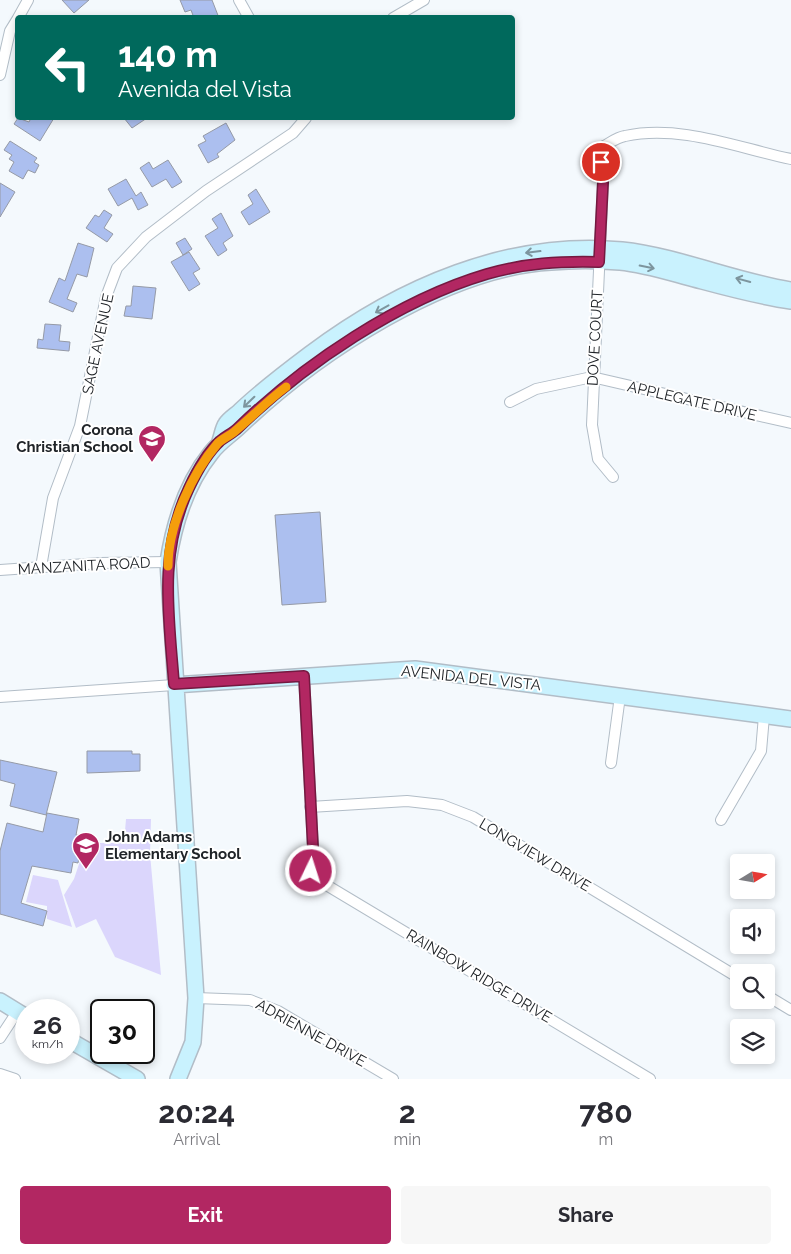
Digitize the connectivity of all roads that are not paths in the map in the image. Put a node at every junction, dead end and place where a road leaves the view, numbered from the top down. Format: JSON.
{"nodes":[{"id":1,"x":28,"y":0,"type":"edge"},
{"id":2,"x":239,"y":0,"type":"edge"},
{"id":3,"x":424,"y":0,"type":"edge"},
{"id":4,"x":20,"y":15,"type":"edge"},
{"id":5,"x":247,"y":15,"type":"edge"},
{"id":6,"x":398,"y":15,"type":"edge"},
{"id":7,"x":15,"y":23,"type":"edge"},
{"id":8,"x":0,"y":75,"type":"edge"},
{"id":9,"x":304,"y":120,"type":"edge"},
{"id":10,"x":791,"y":159,"type":"edge"},
{"id":11,"x":599,"y":256,"type":"junction"},
{"id":12,"x":791,"y":290,"type":"edge"},
{"id":13,"x":791,"y":301,"type":"edge"},
{"id":14,"x":592,"y":377,"type":"junction"},
{"id":15,"x":510,"y":402,"type":"dead end"},
{"id":16,"x":791,"y":422,"type":"edge"},
{"id":17,"x":613,"y":478,"type":"dead end"},
{"id":18,"x":168,"y":562,"type":"junction"},
{"id":19,"x":41,"y":567,"type":"junction"},
{"id":20,"x":0,"y":570,"type":"edge"},
{"id":21,"x":304,"y":676,"type":"junction"},
{"id":22,"x":174,"y":684,"type":"junction"},
{"id":23,"x":620,"y":696,"type":"junction"},
{"id":24,"x":0,"y":697,"type":"edge"},
{"id":25,"x":764,"y":716,"type":"junction"},
{"id":26,"x":791,"y":719,"type":"edge"},
{"id":27,"x":611,"y":763,"type":"dead end"},
{"id":28,"x":310,"y":807,"type":"junction"},
{"id":29,"x":721,"y":820,"type":"dead end"},
{"id":30,"x":730,"y":973,"type":"edge"},
{"id":31,"x":196,"y":998,"type":"junction"},
{"id":32,"x":775,"y":1000,"type":"edge"},
{"id":33,"x":0,"y":1001,"type":"edge"},
{"id":34,"x":15,"y":1010,"type":"edge"},
{"id":35,"x":791,"y":1010,"type":"edge"},
{"id":36,"x":15,"y":1022,"type":"edge"},
{"id":37,"x":0,"y":1038,"type":"edge"},
{"id":38,"x":80,"y":1046,"type":"edge"},
{"id":39,"x":0,"y":1074,"type":"edge"},
{"id":40,"x":643,"y":1077,"type":"edge"},
{"id":41,"x":15,"y":1079,"type":"edge"},
{"id":42,"x":137,"y":1079,"type":"edge"},
{"id":43,"x":178,"y":1079,"type":"edge"},
{"id":44,"x":393,"y":1079,"type":"edge"}],
"edges":[{"from":1,"to":4,"type":"street"},
{"from":2,"to":5,"type":"street"},
{"from":3,"to":6,"type":"street"},
{"from":7,"to":8,"type":"street"},
{"from":9,"to":19,"type":"street","name":"SAGE AVENUE"},
{"from":10,"to":11,"type":"street","name":"DOVE COURT"},
{"from":12,"to":11,"type":"main road","one_way":true},
{"from":11,"to":13,"type":"main road","one_way":true},
{"from":11,"to":14,"type":"street","name":"DOVE COURT"},
{"from":11,"to":18,"type":"main road"},
{"from":14,"to":15,"type":"street"},
{"from":14,"to":16,"type":"street","name":"APPLEGATE DRIVE"},
{"from":14,"to":17,"type":"street","name":"DOVE COURT"},
{"from":18,"to":19,"type":"street","name":"MANZANITA ROAD"},
{"from":18,"to":22,"type":"main road"},
{"from":19,"to":20,"type":"street","name":"MANZANITA ROAD"},
{"from":21,"to":22,"type":"main road","name":"AVENIDA DEL VISTA"},
{"from":21,"to":23,"type":"main road","name":"AVENIDA DEL VISTA"},
{"from":21,"to":28,"type":"street"},
{"from":22,"to":24,"type":"street","name":"AVENIDA DEL VISTA"},
{"from":22,"to":31,"type":"main road"},
{"from":23,"to":25,"type":"main road","name":"AVENIDA DEL VISTA"},
{"from":23,"to":27,"type":"street"},
{"from":25,"to":26,"type":"main road","name":"AVENIDA DEL VISTA"},
{"from":25,"to":29,"type":"street"},
{"from":28,"to":30,"type":"street","name":"LONGVIEW DRIVE"},
{"from":28,"to":40,"type":"street","name":"RAINBOW RIDGE DRIVE"},
{"from":31,"to":43,"type":"main road"},
{"from":31,"to":44,"type":"street","name":"ADRIENNE DRIVE"},
{"from":32,"to":35,"type":"street"},
{"from":33,"to":34,"type":"main road"},
{"from":36,"to":37,"type":"street"},
{"from":38,"to":42,"type":"main road"},
{"from":39,"to":41,"type":"street"}]}
